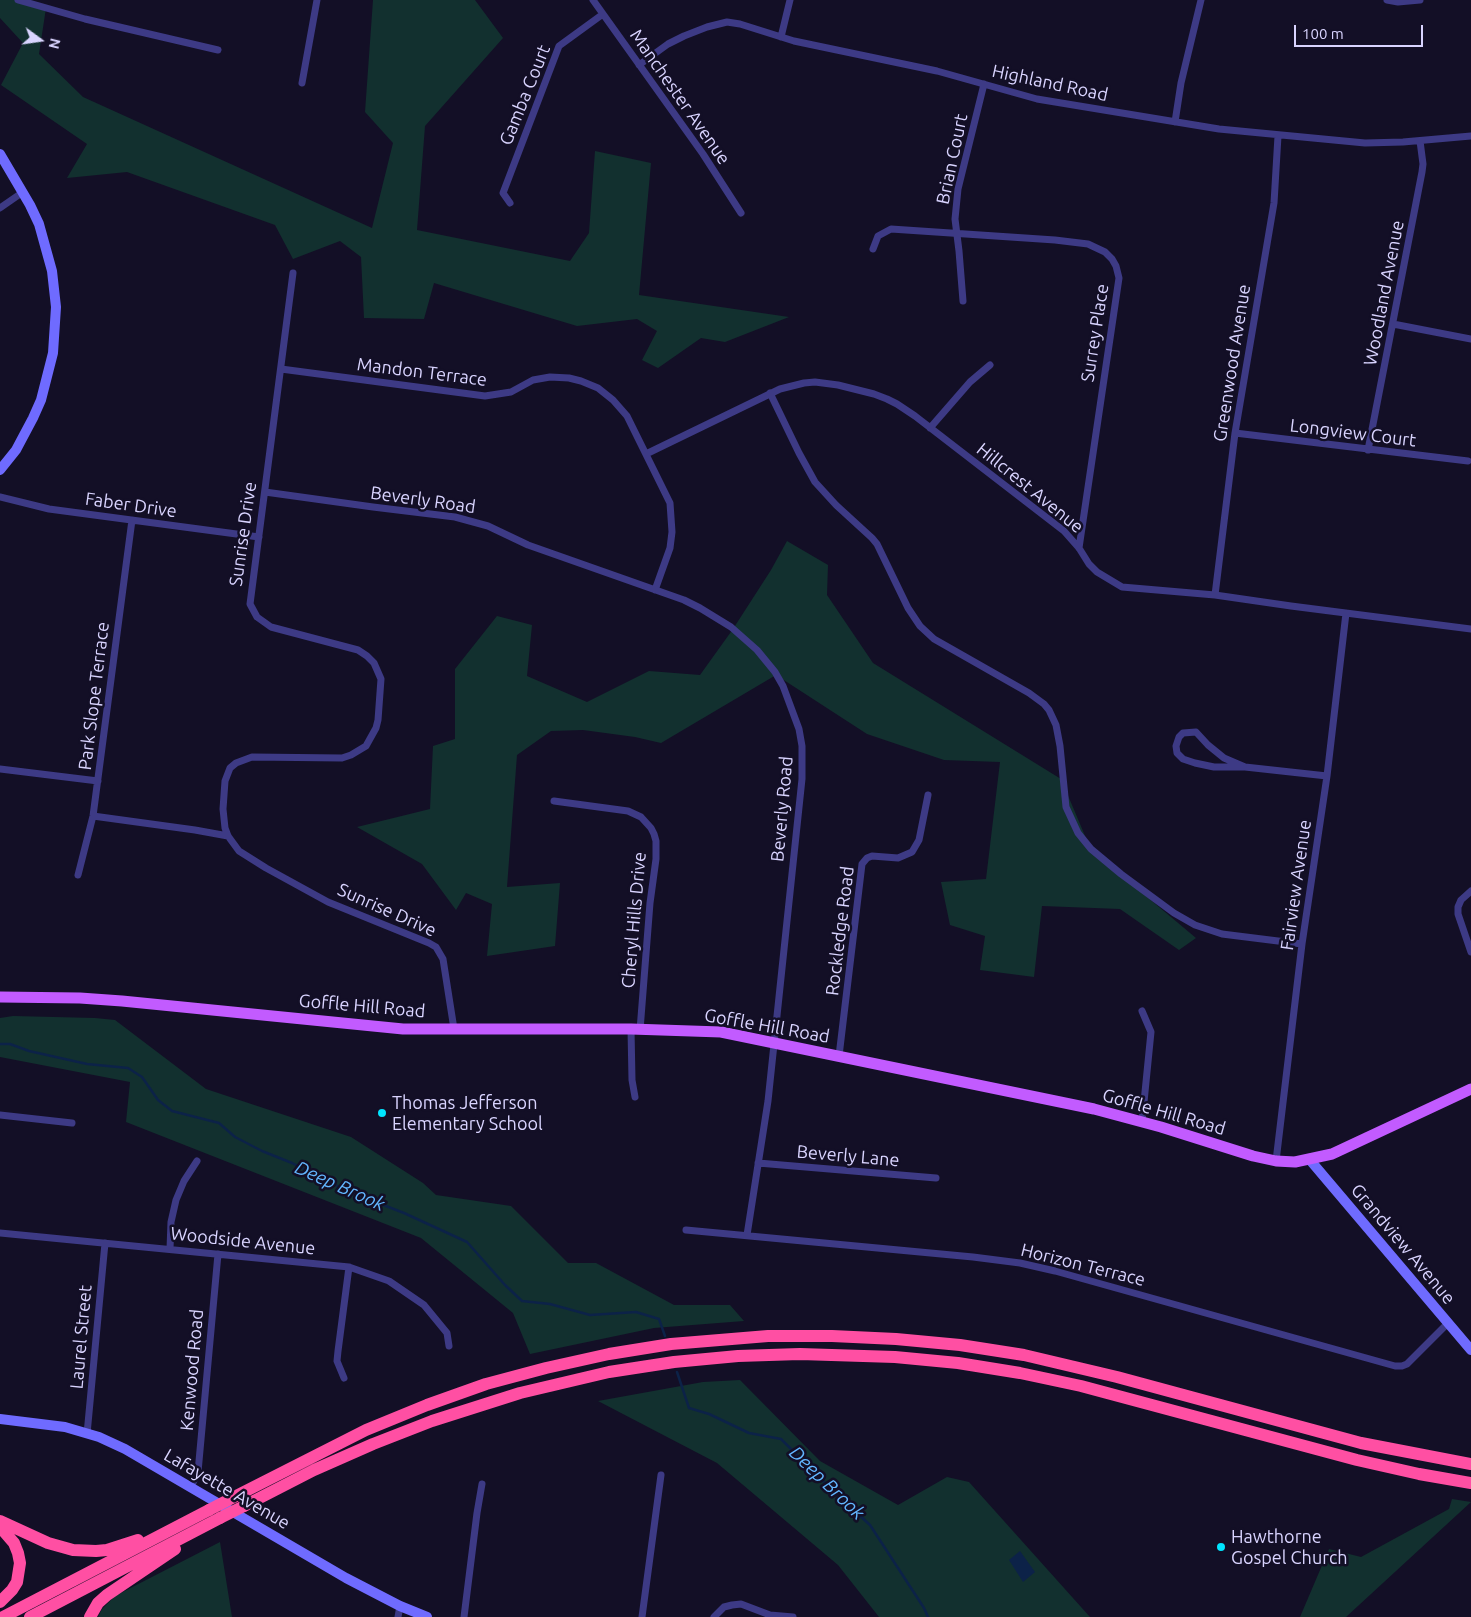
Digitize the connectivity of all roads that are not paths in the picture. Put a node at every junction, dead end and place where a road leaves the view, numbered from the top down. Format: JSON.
{"nodes":[{"id":1,"x":18,"y":0,"type":"edge"},
{"id":2,"x":317,"y":0,"type":"edge"},
{"id":3,"x":593,"y":0,"type":"edge"},
{"id":4,"x":790,"y":0,"type":"edge"},
{"id":5,"x":1201,"y":0,"type":"edge"},
{"id":6,"x":1387,"y":0,"type":"edge"},
{"id":7,"x":1420,"y":0,"type":"edge"},
{"id":8,"x":604,"y":14,"type":"junction"},
{"id":9,"x":780,"y":37,"type":"junction"},
{"id":10,"x":218,"y":50,"type":"dead end"},
{"id":11,"x":639,"y":65,"type":"junction"},
{"id":12,"x":302,"y":83,"type":"dead end"},
{"id":13,"x":984,"y":84,"type":"junction"},
{"id":14,"x":1174,"y":122,"type":"junction"},
{"id":15,"x":1278,"y":136,"type":"junction"},
{"id":16,"x":1471,"y":136,"type":"edge"},
{"id":17,"x":1420,"y":141,"type":"junction"},
{"id":18,"x":0,"y":154,"type":"edge"},
{"id":19,"x":23,"y":192,"type":"junction"},
{"id":20,"x":510,"y":203,"type":"dead end"},
{"id":21,"x":0,"y":208,"type":"edge"},
{"id":22,"x":741,"y":213,"type":"dead end"},
{"id":23,"x":956,"y":233,"type":"junction"},
{"id":24,"x":873,"y":249,"type":"dead end"},
{"id":25,"x":293,"y":273,"type":"dead end"},
{"id":26,"x":963,"y":301,"type":"dead end"},
{"id":27,"x":1393,"y":324,"type":"junction"},
{"id":28,"x":1471,"y":339,"type":"edge"},
{"id":29,"x":990,"y":365,"type":"dead end"},
{"id":30,"x":281,"y":369,"type":"junction"},
{"id":31,"x":770,"y":393,"type":"junction"},
{"id":32,"x":930,"y":428,"type":"junction"},
{"id":33,"x":1235,"y":433,"type":"junction"},
{"id":34,"x":1368,"y":450,"type":"junction"},
{"id":35,"x":646,"y":454,"type":"junction"},
{"id":36,"x":1468,"y":462,"type":"dead end"},
{"id":37,"x":0,"y":470,"type":"edge"},
{"id":38,"x":265,"y":492,"type":"junction"},
{"id":39,"x":0,"y":497,"type":"edge"},
{"id":40,"x":132,"y":520,"type":"junction"},
{"id":41,"x":259,"y":537,"type":"junction"},
{"id":42,"x":1079,"y":548,"type":"junction"},
{"id":43,"x":655,"y":590,"type":"junction"},
{"id":44,"x":1215,"y":595,"type":"junction"},
{"id":45,"x":1346,"y":613,"type":"junction"},
{"id":46,"x":1471,"y":629,"type":"edge"},
{"id":47,"x":1245,"y":767,"type":"junction"},
{"id":48,"x":0,"y":769,"type":"edge"},
{"id":49,"x":1328,"y":776,"type":"junction"},
{"id":50,"x":98,"y":782,"type":"junction"},
{"id":51,"x":928,"y":795,"type":"dead end"},
{"id":52,"x":554,"y":801,"type":"dead end"},
{"id":53,"x":93,"y":816,"type":"junction"},
{"id":54,"x":228,"y":836,"type":"junction"},
{"id":55,"x":78,"y":875,"type":"dead end"},
{"id":56,"x":1471,"y":891,"type":"edge"},
{"id":57,"x":1302,"y":944,"type":"junction"},
{"id":58,"x":1471,"y":952,"type":"edge"},
{"id":59,"x":0,"y":997,"type":"edge"},
{"id":60,"x":1142,"y":1011,"type":"dead end"},
{"id":61,"x":454,"y":1029,"type":"junction"},
{"id":62,"x":636,"y":1029,"type":"junction"},
{"id":63,"x":775,"y":1043,"type":"junction"},
{"id":64,"x":840,"y":1056,"type":"junction"},
{"id":65,"x":1471,"y":1089,"type":"edge"},
{"id":66,"x":635,"y":1097,"type":"dead end"},
{"id":67,"x":0,"y":1115,"type":"edge"},
{"id":68,"x":1142,"y":1122,"type":"junction"},
{"id":69,"x":72,"y":1123,"type":"dead end"},
{"id":70,"x":1310,"y":1160,"type":"junction"},
{"id":71,"x":196,"y":1161,"type":"dead end"},
{"id":72,"x":1276,"y":1161,"type":"junction"},
{"id":73,"x":758,"y":1163,"type":"junction"},
{"id":74,"x":936,"y":1178,"type":"dead end"},
{"id":75,"x":686,"y":1230,"type":"dead end"},
{"id":76,"x":0,"y":1233,"type":"edge"},
{"id":77,"x":747,"y":1235,"type":"junction"},
{"id":78,"x":105,"y":1243,"type":"junction"},
{"id":79,"x":170,"y":1249,"type":"junction"},
{"id":80,"x":218,"y":1254,"type":"junction"},
{"id":81,"x":349,"y":1267,"type":"junction"},
{"id":82,"x":1448,"y":1323,"type":"junction"},
{"id":83,"x":449,"y":1346,"type":"dead end"},
{"id":84,"x":1471,"y":1350,"type":"edge"},
{"id":85,"x":344,"y":1378,"type":"dead end"},
{"id":86,"x":0,"y":1419,"type":"edge"},
{"id":87,"x":87,"y":1434,"type":"junction"},
{"id":88,"x":1471,"y":1464,"type":"edge"},
{"id":89,"x":661,"y":1475,"type":"dead end"},
{"id":90,"x":1471,"y":1483,"type":"edge"},
{"id":91,"x":482,"y":1484,"type":"dead end"},
{"id":92,"x":191,"y":1487,"type":"junction"},
{"id":93,"x":239,"y":1501,"type":"junction"},
{"id":94,"x":220,"y":1518,"type":"junction"},
{"id":95,"x":0,"y":1521,"type":"edge"},
{"id":96,"x":0,"y":1528,"type":"edge"},
{"id":97,"x":176,"y":1528,"type":"junction"},
{"id":98,"x":0,"y":1602,"type":"edge"},
{"id":99,"x":400,"y":1606,"type":"junction"},
{"id":100,"x":4,"y":1617,"type":"edge"},
{"id":101,"x":30,"y":1617,"type":"edge"},
{"id":102,"x":90,"y":1617,"type":"edge"},
{"id":103,"x":398,"y":1617,"type":"edge"},
{"id":104,"x":427,"y":1617,"type":"edge"},
{"id":105,"x":464,"y":1617,"type":"edge"},
{"id":106,"x":642,"y":1617,"type":"edge"},
{"id":107,"x":714,"y":1617,"type":"edge"},
{"id":108,"x":794,"y":1617,"type":"edge"}],
"edges":[{"from":1,"to":10,"type":"street"},
{"from":2,"to":12,"type":"street"},
{"from":3,"to":8,"type":"street","name":"Manchester Avenue"},
{"from":4,"to":9,"type":"street"},
{"from":5,"to":14,"type":"street"},
{"from":6,"to":7,"type":"street"},
{"from":8,"to":11,"type":"street","name":"Manchester Avenue"},
{"from":8,"to":20,"type":"street","name":"Gamba Court"},
{"from":9,"to":11,"type":"street","name":"Highland Road"},
{"from":9,"to":13,"type":"street","name":"Highland Road"},
{"from":11,"to":22,"type":"street","name":"Manchester Avenue"},
{"from":13,"to":14,"type":"street","name":"Highland Road"},
{"from":13,"to":23,"type":"street","name":"Brian Court"},
{"from":14,"to":15,"type":"street","name":"Highland Road"},
{"from":15,"to":17,"type":"street","name":"Highland Road"},
{"from":15,"to":33,"type":"street","name":"Greenwood Avenue"},
{"from":16,"to":17,"type":"street","name":"Highland Road"},
{"from":17,"to":27,"type":"street","name":"Woodland Avenue"},
{"from":18,"to":19,"type":"street"},
{"from":19,"to":21,"type":"street"},
{"from":19,"to":37,"type":"street"},
{"from":23,"to":24,"type":"street","name":"Surrey Place"},
{"from":23,"to":26,"type":"street","name":"Brian Court"},
{"from":23,"to":42,"type":"street","name":"Surrey Place"},
{"from":25,"to":30,"type":"street","name":"Sunrise Drive"},
{"from":27,"to":28,"type":"street"},
{"from":27,"to":34,"type":"street","name":"Woodland Avenue"},
{"from":29,"to":32,"type":"street"},
{"from":30,"to":35,"type":"street","name":"Mandon Terrace"},
{"from":30,"to":38,"type":"street","name":"Sunrise Drive"},
{"from":31,"to":32,"type":"street","name":"Hillcrest Avenue"},
{"from":31,"to":35,"type":"street","name":"Hillcrest Avenue"},
{"from":31,"to":57,"type":"street"},
{"from":32,"to":42,"type":"street","name":"Hillcrest Avenue"},
{"from":33,"to":34,"type":"street","name":"Longview Court"},
{"from":33,"to":44,"type":"street","name":"Greenwood Avenue"},
{"from":34,"to":36,"type":"street","name":"Longview Court"},
{"from":35,"to":43,"type":"street","name":"Mandon Terrace"},
{"from":38,"to":41,"type":"street","name":"Sunrise Drive"},
{"from":38,"to":43,"type":"street","name":"Beverly Road"},
{"from":39,"to":40,"type":"street","name":"Faber Drive"},
{"from":40,"to":41,"type":"street","name":"Faber Drive"},
{"from":40,"to":50,"type":"street","name":"Park Slope Terrace"},
{"from":41,"to":54,"type":"street","name":"Sunrise Drive"},
{"from":42,"to":44,"type":"street","name":"Hillcrest Avenue"},
{"from":43,"to":63,"type":"street","name":"Beverly Road"},
{"from":44,"to":45,"type":"street","name":"Hillcrest Avenue"},
{"from":45,"to":46,"type":"street","name":"Hillcrest Avenue"},
{"from":45,"to":49,"type":"street","name":"Fairview Avenue"},
{"from":47,"to":47,"type":"street"},
{"from":47,"to":49,"type":"street"},
{"from":48,"to":50,"type":"street"},
{"from":49,"to":57,"type":"street","name":"Fairview Avenue"},
{"from":50,"to":53,"type":"street","name":"Park Slope Terrace"},
{"from":51,"to":64,"type":"street","name":"Rockledge Road"},
{"from":52,"to":62,"type":"street","name":"Cheryl Hills Drive"},
{"from":53,"to":54,"type":"street"},
{"from":53,"to":55,"type":"street","name":"Park Slope Terrace"},
{"from":54,"to":61,"type":"street","name":"Sunrise Drive"},
{"from":56,"to":58,"type":"street"},
{"from":57,"to":72,"type":"street","name":"Fairview Avenue"},
{"from":59,"to":61,"type":"main road","name":"Goffle Hill Road"},
{"from":60,"to":68,"type":"street"},
{"from":61,"to":62,"type":"main road","name":"Goffle Hill Road"},
{"from":62,"to":63,"type":"main road","name":"Goffle Hill Road"},
{"from":62,"to":66,"type":"street","name":"Cheryl Hills Drive"},
{"from":63,"to":64,"type":"main road","name":"Goffle Hill Road"},
{"from":63,"to":73,"type":"street","name":"Beverly Road"},
{"from":64,"to":68,"type":"main road","name":"Goffle Hill Road"},
{"from":65,"to":70,"type":"main road","name":"Goffle Hill Road"},
{"from":67,"to":69,"type":"street"},
{"from":68,"to":72,"type":"main road","name":"Goffle Hill Road"},
{"from":70,"to":72,"type":"main road","name":"Goffle Hill Road"},
{"from":70,"to":82,"type":"street","name":"Grandview Avenue"},
{"from":71,"to":79,"type":"street"},
{"from":73,"to":74,"type":"street","name":"Beverly Lane"},
{"from":73,"to":77,"type":"street","name":"Beverly Road"},
{"from":75,"to":77,"type":"street","name":"Horizon Terrace"},
{"from":76,"to":78,"type":"street","name":"Woodside Avenue"},
{"from":77,"to":82,"type":"street","name":"Horizon Terrace"},
{"from":78,"to":79,"type":"street","name":"Woodside Avenue"},
{"from":78,"to":87,"type":"street","name":"Laurel Street"},
{"from":79,"to":80,"type":"street","name":"Woodside Avenue"},
{"from":80,"to":81,"type":"street","name":"Woodside Avenue"},
{"from":80,"to":92,"type":"street","name":"Kenwood Road"},
{"from":81,"to":83,"type":"street","name":"Woodside Avenue"},
{"from":81,"to":85,"type":"street"},
{"from":82,"to":84,"type":"street","name":"Grandview Avenue"},
{"from":86,"to":87,"type":"street","name":"Lafayette Avenue"},
{"from":87,"to":92,"type":"street","name":"Lafayette Avenue"},
{"from":88,"to":93,"type":"highway"},
{"from":89,"to":106,"type":"street"},
{"from":90,"to":93,"type":"highway"},
{"from":91,"to":105,"type":"street"},
{"from":92,"to":99,"type":"street","name":"Lafayette Avenue"},
{"from":93,"to":94,"type":"highway","bridge":true},
{"from":93,"to":97,"type":"highway","bridge":true},
{"from":94,"to":101,"type":"highway"},
{"from":94,"to":102,"type":"highway"},
{"from":95,"to":97,"type":"highway"},
{"from":96,"to":98,"type":"highway"},
{"from":97,"to":100,"type":"highway"},
{"from":99,"to":103,"type":"street"},
{"from":99,"to":104,"type":"street","name":"Lafayette Avenue"},
{"from":107,"to":108,"type":"street"}]}
